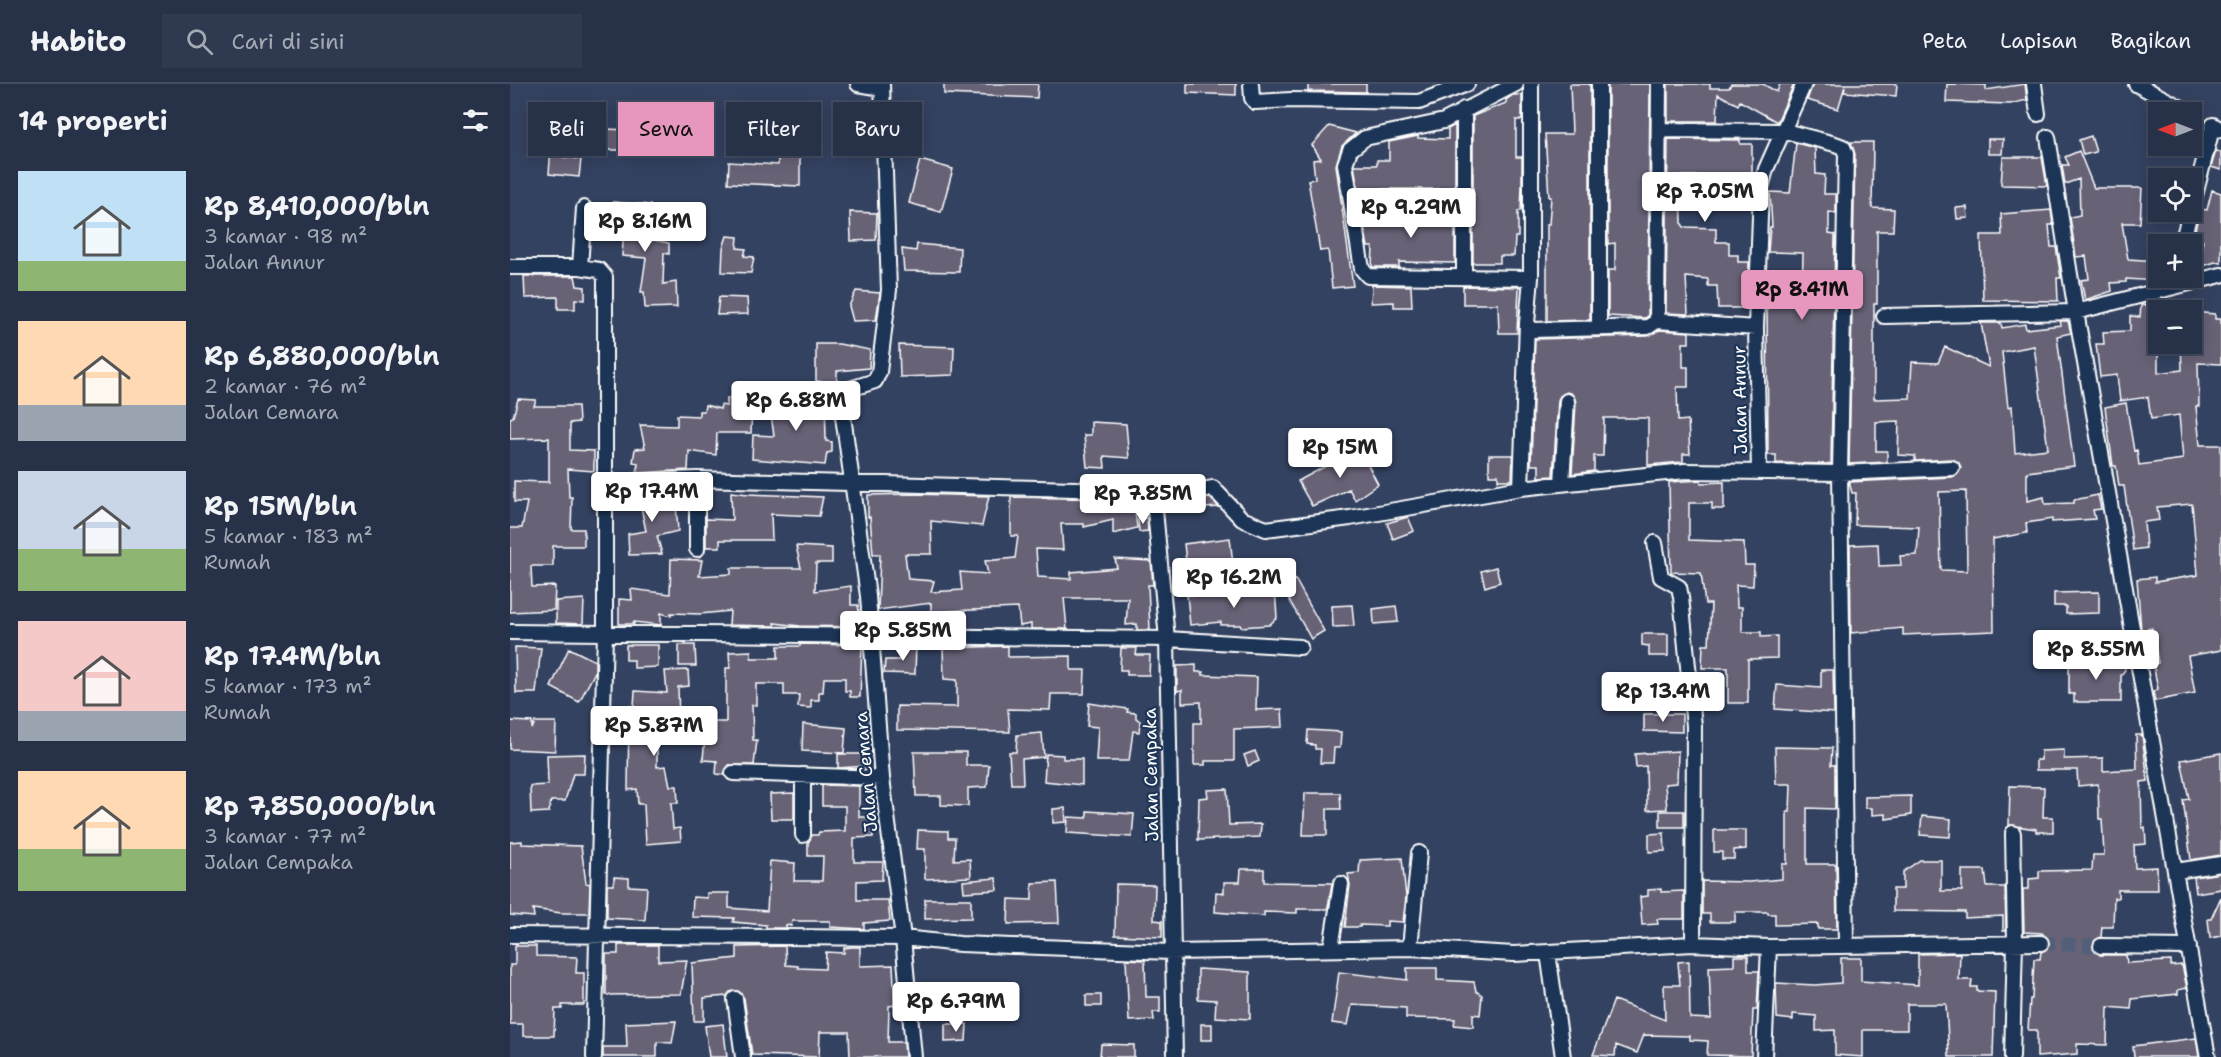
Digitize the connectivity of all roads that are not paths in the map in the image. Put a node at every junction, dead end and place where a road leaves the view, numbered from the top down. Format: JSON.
{"nodes":[{"id":1,"x":858,"y":84,"type":"edge"},
{"id":2,"x":1251,"y":84,"type":"edge"},
{"id":3,"x":1467,"y":84,"type":"edge"},
{"id":4,"x":1516,"y":84,"type":"edge"},
{"id":5,"x":1531,"y":84,"type":"edge"},
{"id":6,"x":1599,"y":84,"type":"edge"},
{"id":7,"x":1659,"y":84,"type":"edge"},
{"id":8,"x":1804,"y":84,"type":"edge"},
{"id":9,"x":2034,"y":84,"type":"edge"},
{"id":10,"x":2136,"y":84,"type":"edge"},
{"id":11,"x":882,"y":86,"type":"edge"},
{"id":12,"x":2170,"y":102,"type":"edge"},
{"id":13,"x":1464,"y":109,"type":"junction"},
{"id":14,"x":2038,"y":114,"type":"dead end"},
{"id":15,"x":2202,"y":119,"type":"edge"},
{"id":16,"x":2217,"y":128,"type":"edge"},
{"id":17,"x":1659,"y":130,"type":"junction"},
{"id":18,"x":1785,"y":131,"type":"junction"},
{"id":19,"x":2048,"y":137,"type":"dead end"},
{"id":20,"x":2202,"y":175,"type":"edge"},
{"id":21,"x":1353,"y":198,"type":"junction"},
{"id":22,"x":1465,"y":198,"type":"junction"},
{"id":23,"x":584,"y":208,"type":"dead end"},
{"id":24,"x":510,"y":267,"type":"edge"},
{"id":25,"x":580,"y":267,"type":"junction"},
{"id":26,"x":2221,"y":275,"type":"edge"},
{"id":27,"x":1464,"y":277,"type":"junction"},
{"id":28,"x":1531,"y":278,"type":"junction"},
{"id":29,"x":2202,"y":278,"type":"edge"},
{"id":30,"x":2155,"y":288,"type":"edge"},
{"id":31,"x":2076,"y":312,"type":"junction"},
{"id":32,"x":1884,"y":316,"type":"dead end"},
{"id":33,"x":1657,"y":321,"type":"junction"},
{"id":34,"x":1527,"y":323,"type":"junction"},
{"id":35,"x":1599,"y":328,"type":"junction"},
{"id":36,"x":1756,"y":328,"type":"junction"},
{"id":37,"x":1567,"y":401,"type":"dead end"},
{"id":38,"x":1952,"y":468,"type":"dead end"},
{"id":39,"x":1759,"y":472,"type":"junction"},
{"id":40,"x":1840,"y":473,"type":"junction"},
{"id":41,"x":697,"y":480,"type":"junction"},
{"id":42,"x":605,"y":483,"type":"junction"},
{"id":43,"x":1562,"y":483,"type":"junction"},
{"id":44,"x":854,"y":484,"type":"junction"},
{"id":45,"x":1521,"y":488,"type":"junction"},
{"id":46,"x":1152,"y":497,"type":"junction"},
{"id":47,"x":1655,"y":543,"type":"dead end"},
{"id":48,"x":698,"y":549,"type":"dead end"},
{"id":49,"x":510,"y":632,"type":"edge"},
{"id":50,"x":605,"y":633,"type":"junction"},
{"id":51,"x":872,"y":637,"type":"junction"},
{"id":52,"x":1167,"y":639,"type":"junction"},
{"id":53,"x":1300,"y":647,"type":"dead end"},
{"id":54,"x":734,"y":773,"type":"dead end"},
{"id":55,"x":803,"y":775,"type":"junction"},
{"id":56,"x":882,"y":778,"type":"junction"},
{"id":57,"x":2013,"y":834,"type":"dead end"},
{"id":58,"x":803,"y":835,"type":"dead end"},
{"id":59,"x":1419,"y":853,"type":"dead end"},
{"id":60,"x":2221,"y":864,"type":"edge"},
{"id":61,"x":2176,"y":871,"type":"junction"},
{"id":62,"x":1341,"y":884,"type":"dead end"},
{"id":63,"x":598,"y":934,"type":"junction"},
{"id":64,"x":510,"y":935,"type":"edge"},
{"id":65,"x":903,"y":939,"type":"junction"},
{"id":66,"x":2015,"y":942,"type":"junction"},
{"id":67,"x":1693,"y":944,"type":"junction"},
{"id":68,"x":2041,"y":944,"type":"tunnel mouth"},
{"id":69,"x":1846,"y":946,"type":"junction"},
{"id":70,"x":2101,"y":946,"type":"tunnel mouth"},
{"id":71,"x":1769,"y":947,"type":"junction"},
{"id":72,"x":2189,"y":947,"type":"junction"},
{"id":73,"x":1331,"y":948,"type":"junction"},
{"id":74,"x":1410,"y":948,"type":"junction"},
{"id":75,"x":1171,"y":952,"type":"junction"},
{"id":76,"x":1548,"y":952,"type":"junction"},
{"id":77,"x":735,"y":999,"type":"dead end"},
{"id":78,"x":594,"y":1057,"type":"edge"},
{"id":79,"x":743,"y":1057,"type":"edge"},
{"id":80,"x":914,"y":1057,"type":"edge"},
{"id":81,"x":1175,"y":1057,"type":"edge"},
{"id":82,"x":1563,"y":1057,"type":"edge"},
{"id":83,"x":1764,"y":1057,"type":"edge"},
{"id":84,"x":2012,"y":1057,"type":"edge"},
{"id":85,"x":2208,"y":1057,"type":"edge"}],
"edges":[{"from":1,"to":11,"type":"street"},
{"from":2,"to":3,"type":"street"},
{"from":4,"to":13,"type":"street"},
{"from":5,"to":28,"type":"street"},
{"from":6,"to":35,"type":"street"},
{"from":7,"to":17,"type":"street"},
{"from":8,"to":18,"type":"street","name":"Jalan Annur"},
{"from":9,"to":14,"type":"street"},
{"from":10,"to":12,"type":"street"},
{"from":11,"to":44,"type":"street","name":"Jalan Cemara"},
{"from":13,"to":21,"type":"street"},
{"from":13,"to":22,"type":"street"},
{"from":15,"to":16,"type":"street"},
{"from":16,"to":20,"type":"street"},
{"from":17,"to":18,"type":"street"},
{"from":17,"to":33,"type":"street"},
{"from":18,"to":36,"type":"street","name":"Jalan Annur"},
{"from":18,"to":40,"type":"street"},
{"from":19,"to":31,"type":"street"},
{"from":21,"to":22,"type":"street"},
{"from":21,"to":27,"type":"street"},
{"from":22,"to":27,"type":"street"},
{"from":23,"to":25,"type":"street"},
{"from":24,"to":25,"type":"street"},
{"from":25,"to":42,"type":"street"},
{"from":26,"to":29,"type":"street"},
{"from":27,"to":28,"type":"street"},
{"from":28,"to":34,"type":"street"},
{"from":30,"to":31,"type":"street"},
{"from":31,"to":32,"type":"street"},
{"from":31,"to":61,"type":"street"},
{"from":33,"to":35,"type":"street"},
{"from":33,"to":36,"type":"street"},
{"from":34,"to":35,"type":"street"},
{"from":34,"to":45,"type":"street"},
{"from":36,"to":39,"type":"street","name":"Jalan Annur"},
{"from":37,"to":43,"type":"street"},
{"from":38,"to":40,"type":"street"},
{"from":39,"to":40,"type":"street"},
{"from":39,"to":43,"type":"street"},
{"from":40,"to":69,"type":"street"},
{"from":41,"to":42,"type":"street"},
{"from":41,"to":44,"type":"street"},
{"from":41,"to":48,"type":"street"},
{"from":42,"to":50,"type":"street"},
{"from":43,"to":45,"type":"street"},
{"from":44,"to":46,"type":"street"},
{"from":44,"to":51,"type":"street","name":"Jalan Cemara"},
{"from":45,"to":46,"type":"street"},
{"from":46,"to":52,"type":"street","name":"Jalan Cempaka"},
{"from":47,"to":67,"type":"street"},
{"from":49,"to":50,"type":"street"},
{"from":50,"to":51,"type":"street"},
{"from":50,"to":63,"type":"street"},
{"from":51,"to":52,"type":"street"},
{"from":51,"to":56,"type":"street","name":"Jalan Cemara"},
{"from":52,"to":53,"type":"street"},
{"from":52,"to":75,"type":"street","name":"Jalan Cempaka"},
{"from":54,"to":55,"type":"street"},
{"from":55,"to":56,"type":"street"},
{"from":55,"to":58,"type":"street"},
{"from":56,"to":65,"type":"street","name":"Jalan Cemara"},
{"from":57,"to":66,"type":"street"},
{"from":59,"to":74,"type":"street"},
{"from":60,"to":61,"type":"street"},
{"from":61,"to":72,"type":"street"},
{"from":62,"to":73,"type":"street"},
{"from":63,"to":64,"type":"street"},
{"from":63,"to":65,"type":"street"},
{"from":63,"to":78,"type":"street"},
{"from":65,"to":75,"type":"street"},
{"from":65,"to":80,"type":"street","name":"Jalan Cemara"},
{"from":66,"to":68,"type":"street"},
{"from":66,"to":69,"type":"street"},
{"from":66,"to":84,"type":"street"},
{"from":67,"to":71,"type":"street"},
{"from":67,"to":76,"type":"street"},
{"from":69,"to":71,"type":"street"},
{"from":70,"to":72,"type":"street"},
{"from":71,"to":83,"type":"street"},
{"from":72,"to":85,"type":"street"},
{"from":73,"to":74,"type":"street"},
{"from":73,"to":75,"type":"street"},
{"from":74,"to":76,"type":"street"},
{"from":75,"to":81,"type":"street","name":"Jalan Cempaka"},
{"from":76,"to":82,"type":"street"},
{"from":77,"to":79,"type":"street"}]}
